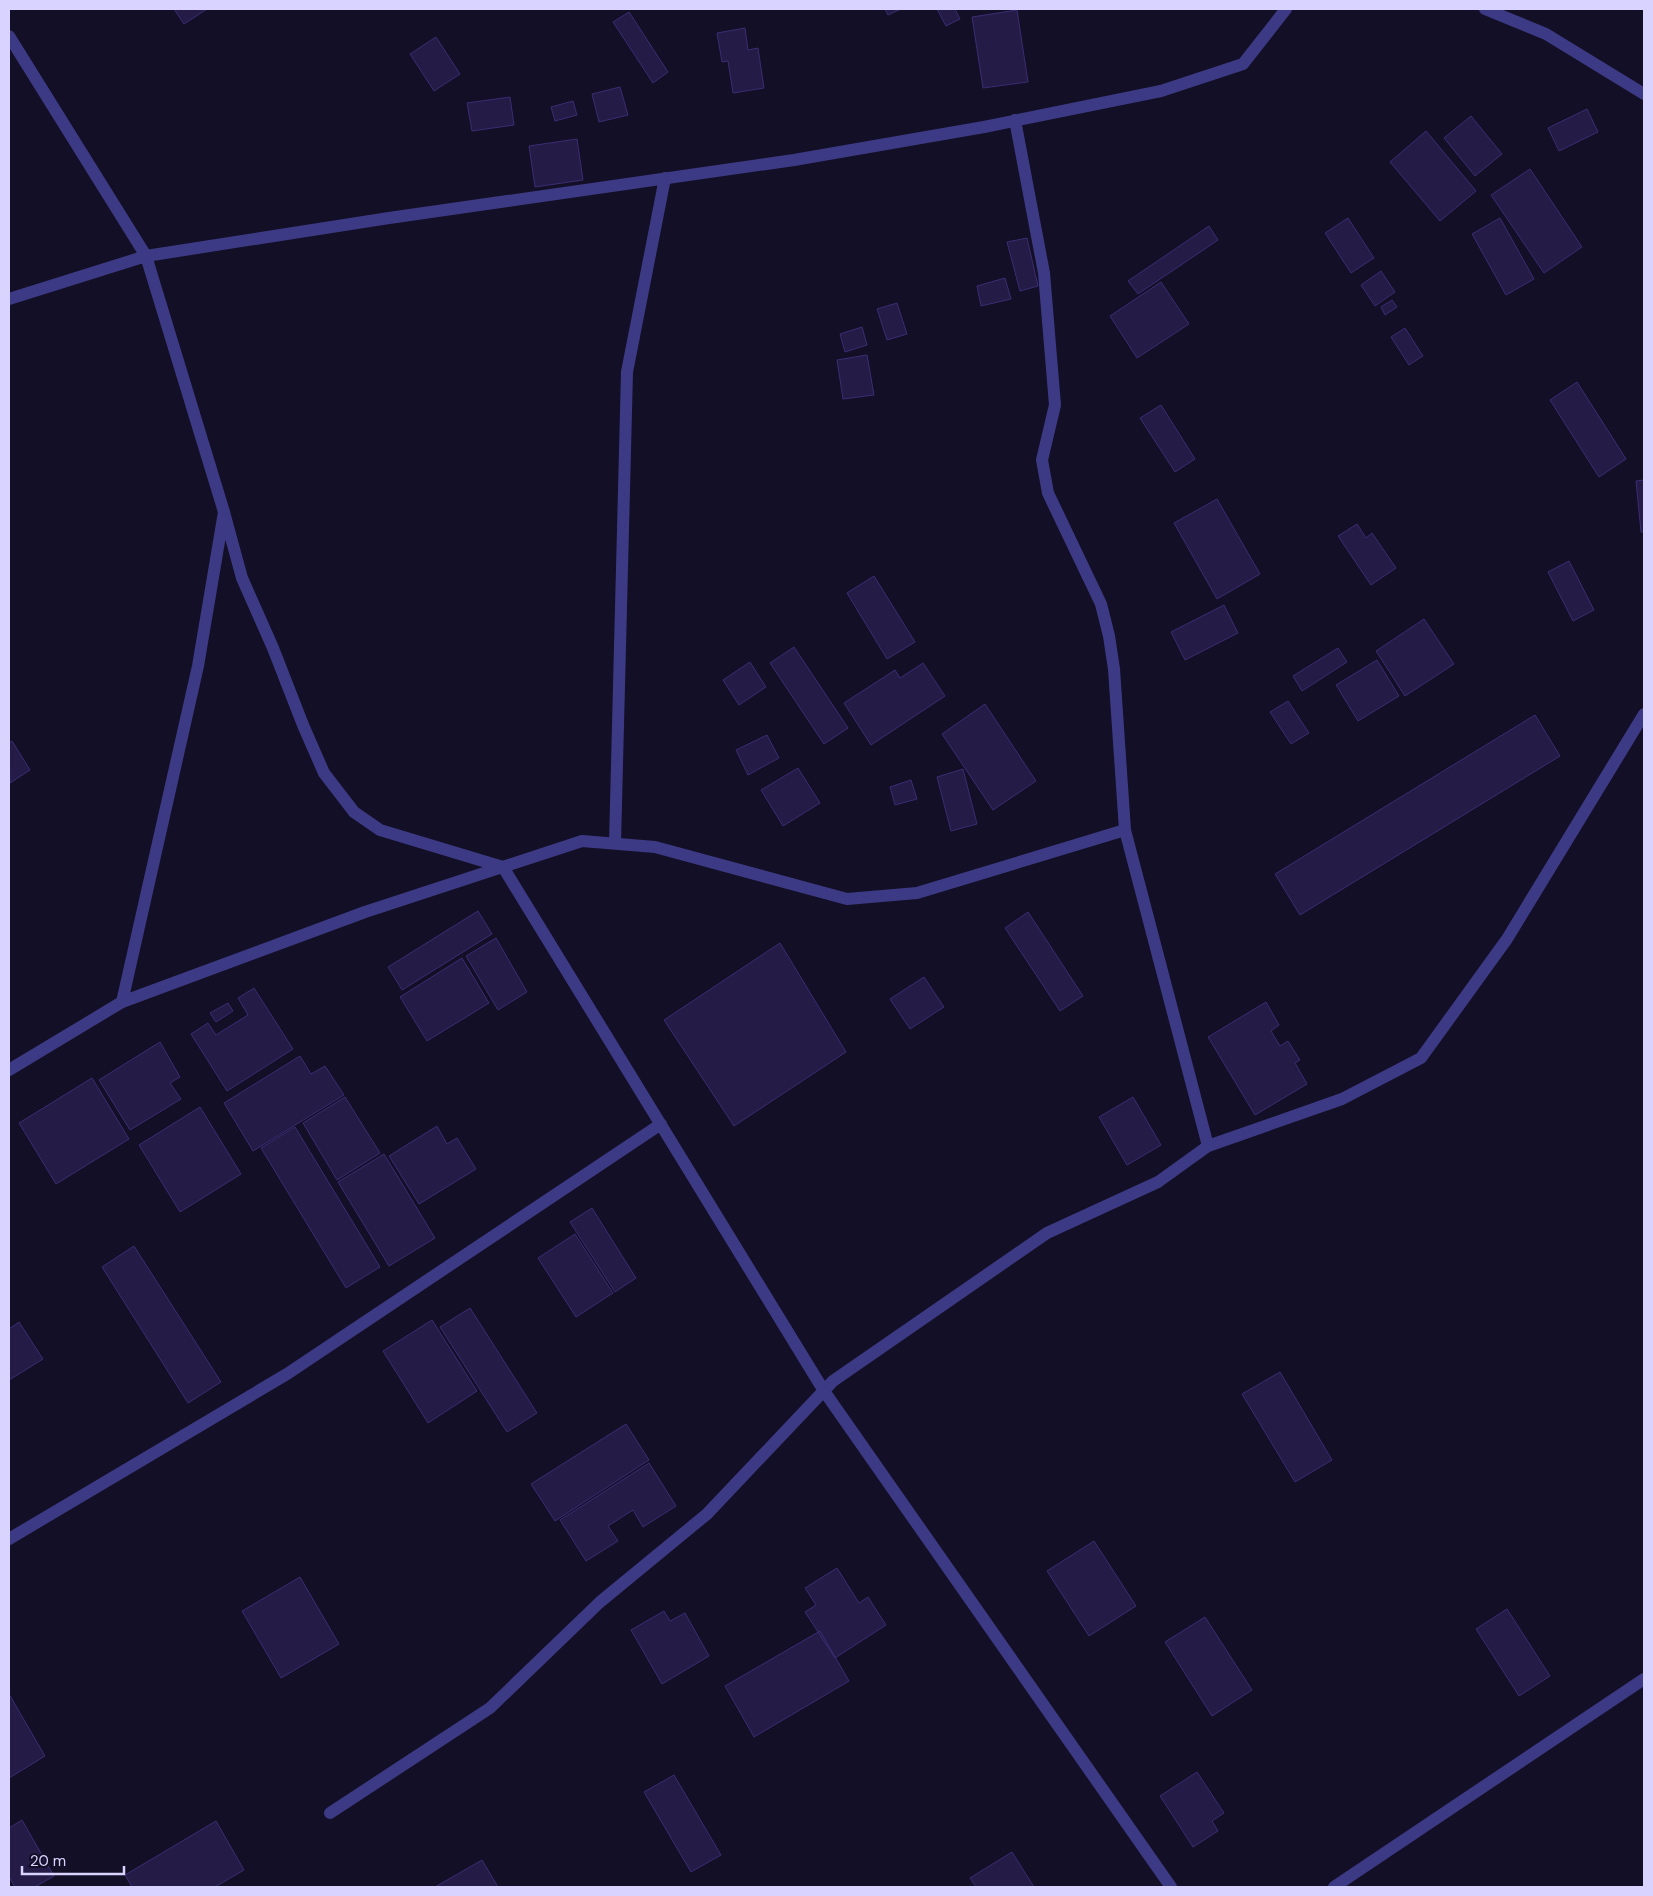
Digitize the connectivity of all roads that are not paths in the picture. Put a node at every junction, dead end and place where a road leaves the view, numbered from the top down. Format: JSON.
{"nodes":[{"id":1,"x":1286,"y":9,"type":"edge"},
{"id":2,"x":1485,"y":9,"type":"edge"},
{"id":3,"x":9,"y":36,"type":"edge"},
{"id":4,"x":1644,"y":94,"type":"edge"},
{"id":5,"x":1015,"y":120,"type":"junction"},
{"id":6,"x":664,"y":178,"type":"junction"},
{"id":7,"x":146,"y":256,"type":"junction"},
{"id":8,"x":9,"y":299,"type":"edge"},
{"id":9,"x":224,"y":512,"type":"junction"},
{"id":10,"x":1644,"y":714,"type":"edge"},
{"id":11,"x":1125,"y":830,"type":"junction"},
{"id":12,"x":615,"y":843,"type":"junction"},
{"id":13,"x":503,"y":867,"type":"junction"},
{"id":14,"x":122,"y":1002,"type":"junction"},
{"id":15,"x":9,"y":1070,"type":"edge"},
{"id":16,"x":660,"y":1124,"type":"junction"},
{"id":17,"x":1208,"y":1146,"type":"junction"},
{"id":18,"x":824,"y":1391,"type":"junction"},
{"id":19,"x":9,"y":1539,"type":"edge"},
{"id":20,"x":1644,"y":1679,"type":"edge"},
{"id":21,"x":330,"y":1813,"type":"dead end"},
{"id":22,"x":1171,"y":1887,"type":"edge"},
{"id":23,"x":1334,"y":1887,"type":"edge"}],
"edges":[{"from":1,"to":5,"type":"street"},
{"from":2,"to":4,"type":"street"},
{"from":3,"to":7,"type":"street"},
{"from":5,"to":6,"type":"street"},
{"from":5,"to":11,"type":"street"},
{"from":6,"to":7,"type":"street"},
{"from":6,"to":12,"type":"street"},
{"from":7,"to":8,"type":"street"},
{"from":7,"to":9,"type":"street"},
{"from":9,"to":13,"type":"street"},
{"from":9,"to":14,"type":"street"},
{"from":10,"to":17,"type":"street"},
{"from":11,"to":12,"type":"street"},
{"from":11,"to":17,"type":"street"},
{"from":12,"to":13,"type":"street"},
{"from":13,"to":14,"type":"street"},
{"from":13,"to":16,"type":"street"},
{"from":14,"to":15,"type":"street"},
{"from":16,"to":18,"type":"street"},
{"from":16,"to":19,"type":"street"},
{"from":17,"to":18,"type":"street"},
{"from":18,"to":21,"type":"street"},
{"from":18,"to":22,"type":"street"},
{"from":20,"to":23,"type":"street"}]}
